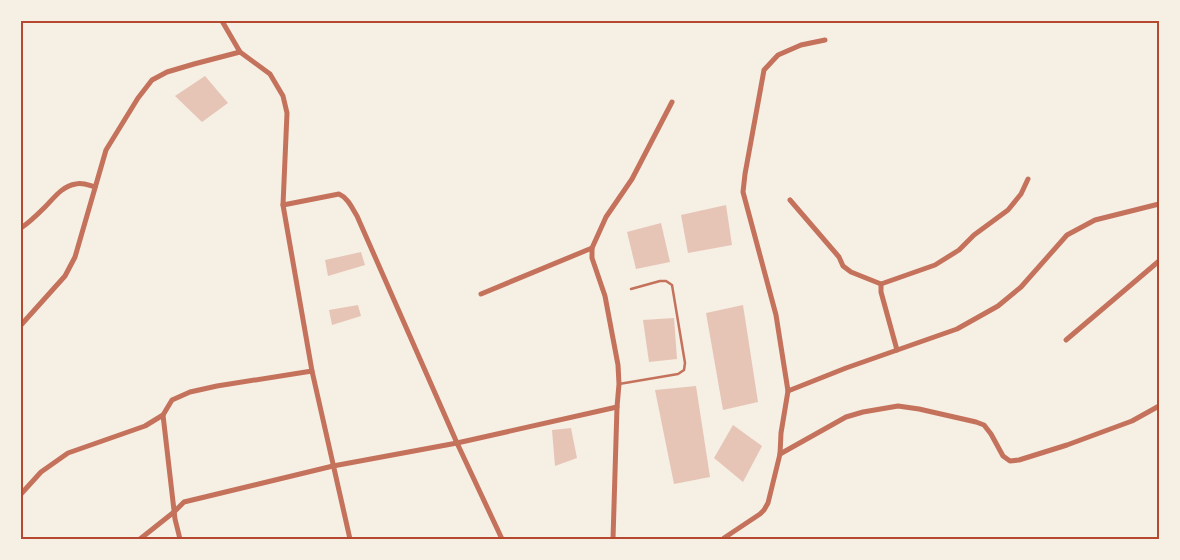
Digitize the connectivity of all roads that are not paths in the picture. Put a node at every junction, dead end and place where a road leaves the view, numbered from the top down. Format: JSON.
{"nodes":[{"id":1,"x":222,"y":21,"type":"edge"},
{"id":2,"x":825,"y":40,"type":"dead end"},
{"id":3,"x":240,"y":52,"type":"junction"},
{"id":4,"x":672,"y":102,"type":"dead end"},
{"id":5,"x":1028,"y":179,"type":"dead end"},
{"id":6,"x":95,"y":187,"type":"junction"},
{"id":7,"x":790,"y":200,"type":"dead end"},
{"id":8,"x":283,"y":205,"type":"junction"},
{"id":9,"x":1158,"y":206,"type":"edge"},
{"id":10,"x":21,"y":228,"type":"edge"},
{"id":11,"x":592,"y":248,"type":"junction"},
{"id":12,"x":1159,"y":261,"type":"edge"},
{"id":13,"x":881,"y":284,"type":"junction"},
{"id":14,"x":631,"y":289,"type":"dead end"},
{"id":15,"x":481,"y":294,"type":"dead end"},
{"id":16,"x":21,"y":325,"type":"edge"},
{"id":17,"x":1066,"y":340,"type":"dead end"},
{"id":18,"x":897,"y":350,"type":"junction"},
{"id":19,"x":312,"y":370,"type":"junction"},
{"id":20,"x":619,"y":384,"type":"junction"},
{"id":21,"x":788,"y":392,"type":"junction"},
{"id":22,"x":1159,"y":406,"type":"edge"},
{"id":23,"x":617,"y":407,"type":"junction"},
{"id":24,"x":163,"y":415,"type":"junction"},
{"id":25,"x":457,"y":443,"type":"junction"},
{"id":26,"x":780,"y":454,"type":"junction"},
{"id":27,"x":333,"y":466,"type":"junction"},
{"id":28,"x":21,"y":494,"type":"edge"},
{"id":29,"x":174,"y":512,"type":"junction"},
{"id":30,"x":140,"y":539,"type":"edge"},
{"id":31,"x":180,"y":539,"type":"edge"},
{"id":32,"x":350,"y":539,"type":"edge"},
{"id":33,"x":502,"y":539,"type":"edge"},
{"id":34,"x":613,"y":539,"type":"edge"},
{"id":35,"x":724,"y":539,"type":"edge"}],
"edges":[{"from":1,"to":3,"type":"street"},
{"from":2,"to":21,"type":"street"},
{"from":3,"to":6,"type":"street"},
{"from":3,"to":8,"type":"street"},
{"from":4,"to":11,"type":"street"},
{"from":5,"to":13,"type":"street"},
{"from":6,"to":10,"type":"street"},
{"from":6,"to":16,"type":"street"},
{"from":7,"to":13,"type":"street"},
{"from":8,"to":19,"type":"street"},
{"from":8,"to":25,"type":"street"},
{"from":9,"to":18,"type":"street"},
{"from":11,"to":15,"type":"street"},
{"from":11,"to":20,"type":"street"},
{"from":12,"to":17,"type":"street"},
{"from":13,"to":18,"type":"street"},
{"from":14,"to":20,"type":"lane"},
{"from":18,"to":21,"type":"street"},
{"from":19,"to":24,"type":"street"},
{"from":19,"to":27,"type":"street"},
{"from":20,"to":23,"type":"street"},
{"from":21,"to":26,"type":"street"},
{"from":22,"to":26,"type":"street"},
{"from":23,"to":25,"type":"street"},
{"from":23,"to":34,"type":"street"},
{"from":24,"to":28,"type":"street"},
{"from":24,"to":29,"type":"street"},
{"from":25,"to":27,"type":"street"},
{"from":25,"to":33,"type":"street"},
{"from":26,"to":35,"type":"street"},
{"from":27,"to":29,"type":"street"},
{"from":27,"to":32,"type":"street"},
{"from":29,"to":30,"type":"street"},
{"from":29,"to":31,"type":"street"}]}
